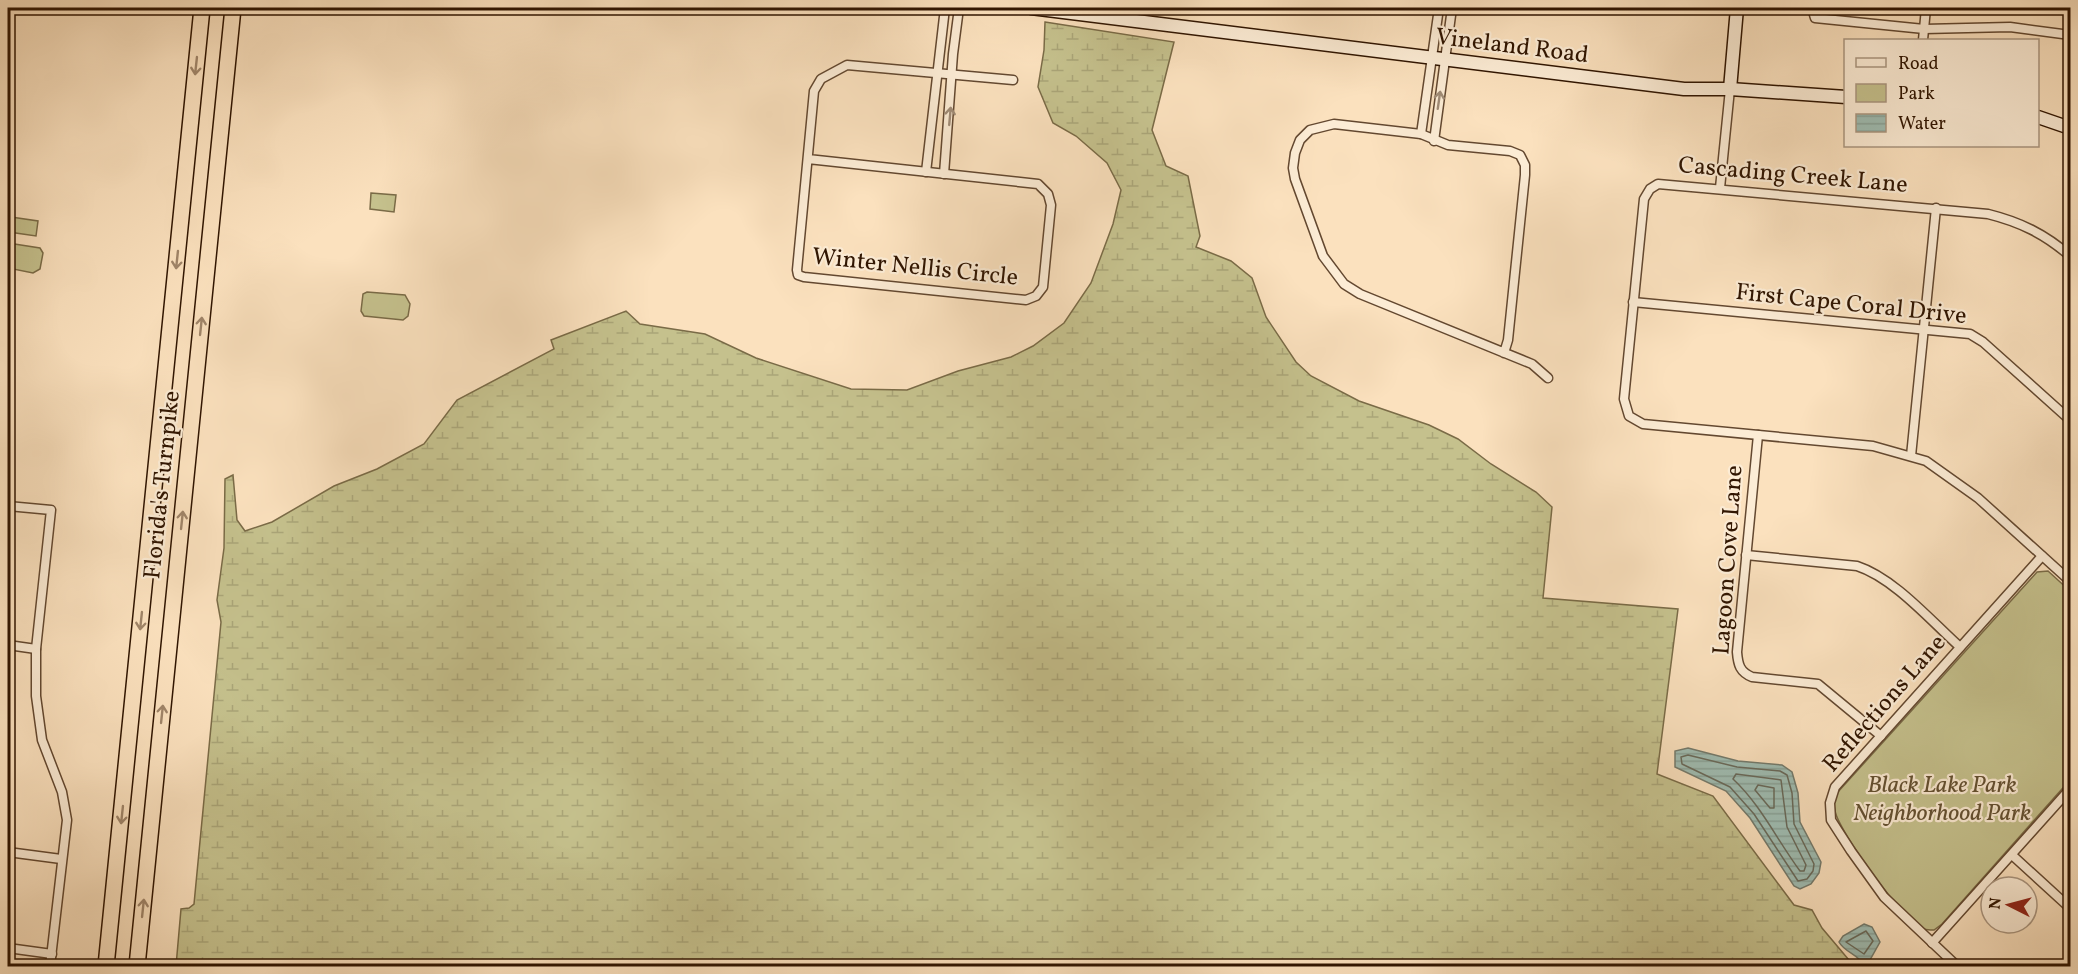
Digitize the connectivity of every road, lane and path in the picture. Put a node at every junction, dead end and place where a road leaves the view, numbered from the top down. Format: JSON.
{"nodes":[{"id":1,"x":202,"y":8,"type":"edge"},
{"id":2,"x":233,"y":8,"type":"edge"},
{"id":3,"x":945,"y":8,"type":"edge"},
{"id":4,"x":959,"y":8,"type":"edge"},
{"id":5,"x":1031,"y":8,"type":"edge"},
{"id":6,"x":1737,"y":8,"type":"edge"},
{"id":7,"x":1812,"y":8,"type":"edge"},
{"id":8,"x":1926,"y":8,"type":"edge"},
{"id":9,"x":1439,"y":9,"type":"edge"},
{"id":10,"x":1452,"y":10,"type":"edge"},
{"id":11,"x":1924,"y":29,"type":"junction"},
{"id":12,"x":2070,"y":34,"type":"edge"},
{"id":13,"x":1923,"y":39,"type":"edge"},
{"id":14,"x":941,"y":44,"type":"junction"},
{"id":15,"x":954,"y":45,"type":"junction"},
{"id":16,"x":1431,"y":58,"type":"junction"},
{"id":17,"x":1445,"y":60,"type":"junction"},
{"id":18,"x":937,"y":73,"type":"junction"},
{"id":19,"x":953,"y":75,"type":"junction"},
{"id":20,"x":1013,"y":80,"type":"dead end"},
{"id":21,"x":1730,"y":89,"type":"junction"},
{"id":22,"x":1844,"y":97,"type":"edge"},
{"id":23,"x":2039,"y":118,"type":"edge"},
{"id":24,"x":2070,"y":128,"type":"edge"},
{"id":25,"x":1420,"y":134,"type":"junction"},
{"id":26,"x":1434,"y":141,"type":"junction"},
{"id":27,"x":808,"y":159,"type":"junction"},
{"id":28,"x":926,"y":172,"type":"junction"},
{"id":29,"x":945,"y":174,"type":"junction"},
{"id":30,"x":1720,"y":188,"type":"junction"},
{"id":31,"x":1936,"y":208,"type":"junction"},
{"id":32,"x":2070,"y":256,"type":"edge"},
{"id":33,"x":1633,"y":302,"type":"junction"},
{"id":34,"x":1924,"y":330,"type":"junction"},
{"id":35,"x":1504,"y":352,"type":"junction"},
{"id":36,"x":1548,"y":378,"type":"dead end"},
{"id":37,"x":2070,"y":420,"type":"edge"},
{"id":38,"x":1758,"y":435,"type":"junction"},
{"id":39,"x":1911,"y":456,"type":"junction"},
{"id":40,"x":8,"y":506,"type":"edge"},
{"id":41,"x":1746,"y":555,"type":"junction"},
{"id":42,"x":2042,"y":556,"type":"junction"},
{"id":43,"x":2070,"y":581,"type":"edge"},
{"id":44,"x":8,"y":645,"type":"edge"},
{"id":45,"x":1960,"y":647,"type":"junction"},
{"id":46,"x":36,"y":649,"type":"junction"},
{"id":47,"x":1881,"y":736,"type":"junction"},
{"id":48,"x":2070,"y":789,"type":"edge"},
{"id":49,"x":8,"y":852,"type":"edge"},
{"id":50,"x":2012,"y":855,"type":"junction"},
{"id":51,"x":61,"y":859,"type":"junction"},
{"id":52,"x":2070,"y":908,"type":"edge"},
{"id":53,"x":1932,"y":944,"type":"junction"},
{"id":54,"x":8,"y":948,"type":"edge"},
{"id":55,"x":52,"y":954,"type":"junction"},
{"id":56,"x":50,"y":966,"type":"edge"},
{"id":57,"x":106,"y":966,"type":"edge"},
{"id":58,"x":137,"y":966,"type":"edge"},
{"id":59,"x":1957,"y":966,"type":"edge"}],
"edges":[{"from":1,"to":57,"type":"highway","name":"Florida's Turnpike","one_way":true},
{"from":58,"to":2,"type":"highway","name":"Florida's Turnpike","one_way":true},
{"from":3,"to":14,"type":"street"},
{"from":4,"to":15,"type":"street"},
{"from":5,"to":16,"type":"main road","name":"Vineland Road"},
{"from":6,"to":21,"type":"main road"},
{"from":7,"to":11,"type":"street"},
{"from":8,"to":11,"type":"street"},
{"from":9,"to":10,"type":"street"},
{"from":9,"to":16,"type":"street"},
{"from":10,"to":17,"type":"street"},
{"from":11,"to":12,"type":"street"},
{"from":11,"to":13,"type":"street"},
{"from":14,"to":15,"type":"street"},
{"from":14,"to":18,"type":"street"},
{"from":15,"to":19,"type":"street"},
{"from":16,"to":17,"type":"main road","name":"Vineland Road"},
{"from":16,"to":25,"type":"street"},
{"from":17,"to":21,"type":"main road","name":"Vineland Road"},
{"from":26,"to":17,"type":"street","one_way":true},
{"from":18,"to":19,"type":"street"},
{"from":18,"to":27,"type":"street"},
{"from":18,"to":28,"type":"street"},
{"from":19,"to":20,"type":"street"},
{"from":29,"to":19,"type":"street","one_way":true},
{"from":21,"to":22,"type":"main road","name":"Vineland Road"},
{"from":21,"to":30,"type":"street"},
{"from":23,"to":24,"type":"main road"},
{"from":25,"to":26,"type":"street"},
{"from":25,"to":35,"type":"street"},
{"from":26,"to":35,"type":"street"},
{"from":27,"to":28,"type":"street","name":"Winter Nellis Circle"},
{"from":27,"to":29,"type":"street","name":"Winter Nellis Circle"},
{"from":28,"to":29,"type":"street","name":"Winter Nellis Circle"},
{"from":30,"to":31,"type":"street","name":"Cascading Creek Lane"},
{"from":30,"to":33,"type":"street","name":"Cascading Creek Lane"},
{"from":31,"to":32,"type":"street","name":"Cascading Creek Lane"},
{"from":31,"to":34,"type":"street"},
{"from":33,"to":34,"type":"street","name":"First Cape Coral Drive"},
{"from":33,"to":38,"type":"street","name":"Cascading Creek Lane"},
{"from":34,"to":37,"type":"street","name":"First Cape Coral Drive"},
{"from":34,"to":39,"type":"street"},
{"from":35,"to":36,"type":"street"},
{"from":38,"to":39,"type":"street","name":"Cascading Creek Lane"},
{"from":38,"to":41,"type":"street","name":"Lagoon Cove Lane"},
{"from":39,"to":42,"type":"street","name":"Cascading Creek Lane"},
{"from":40,"to":46,"type":"street"},
{"from":41,"to":45,"type":"street"},
{"from":41,"to":47,"type":"street","name":"Lagoon Cove Lane"},
{"from":42,"to":43,"type":"street","name":"Cascading Creek Lane"},
{"from":42,"to":45,"type":"street","name":"Reflections Lane"},
{"from":44,"to":46,"type":"street"},
{"from":45,"to":47,"type":"street","name":"Reflections Lane"},
{"from":46,"to":51,"type":"street"},
{"from":47,"to":53,"type":"street","name":"Reflections Lane"},
{"from":48,"to":50,"type":"street"},
{"from":49,"to":51,"type":"street"},
{"from":50,"to":52,"type":"street"},
{"from":50,"to":53,"type":"street"},
{"from":51,"to":55,"type":"street"},
{"from":53,"to":59,"type":"street","name":"Reflections Lane"},
{"from":54,"to":55,"type":"street"},
{"from":55,"to":56,"type":"street"}]}
